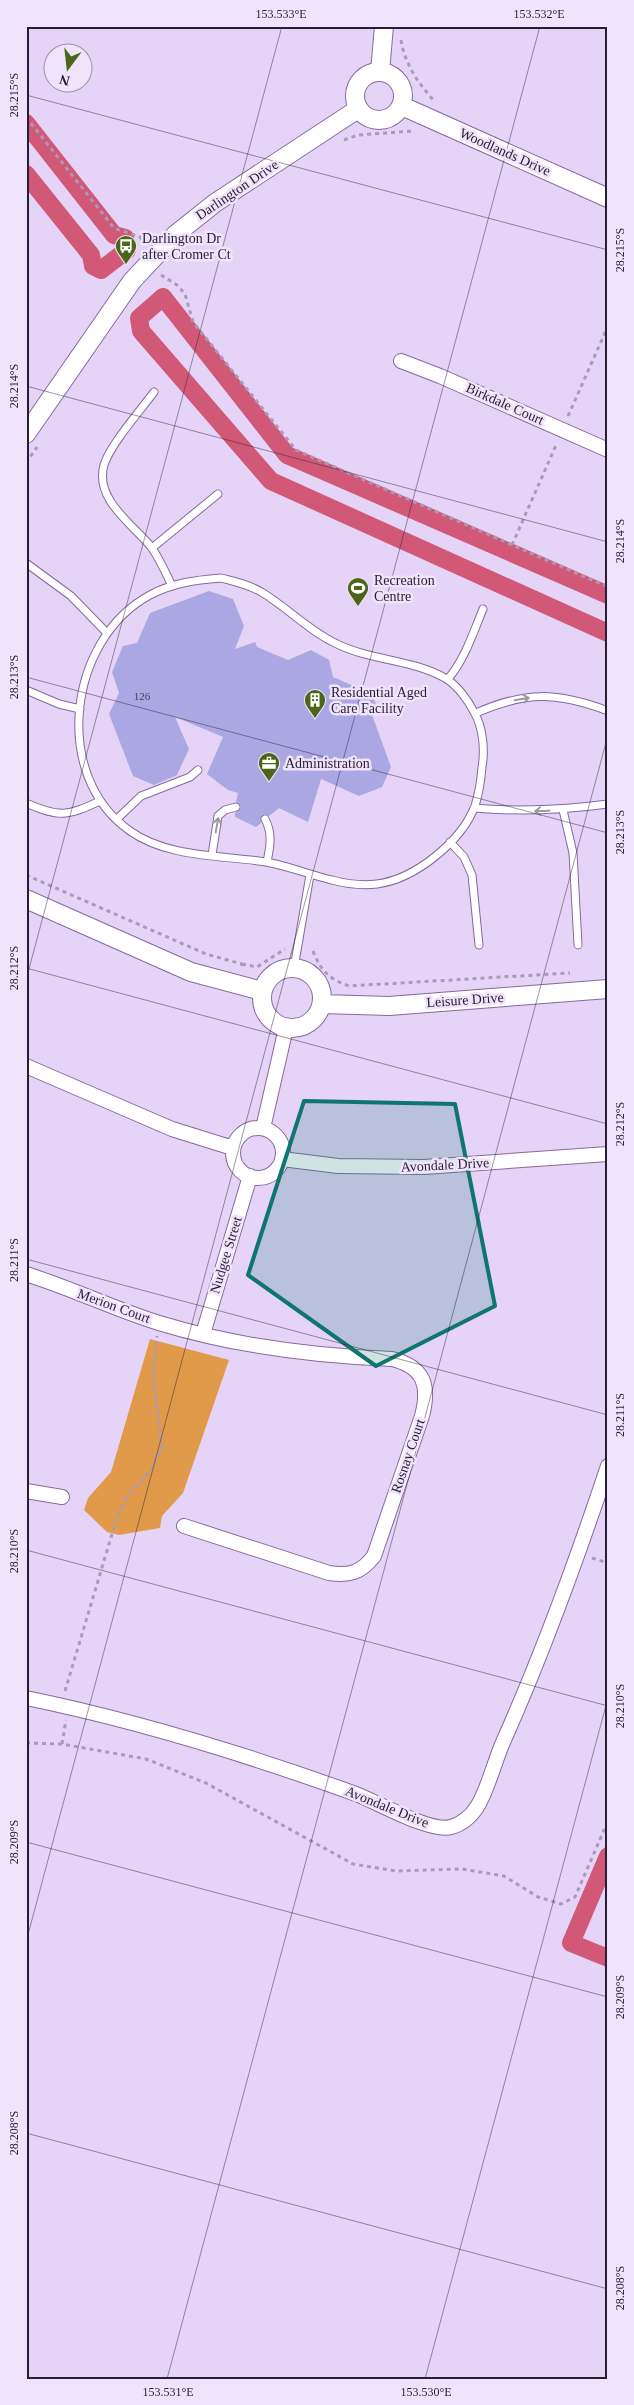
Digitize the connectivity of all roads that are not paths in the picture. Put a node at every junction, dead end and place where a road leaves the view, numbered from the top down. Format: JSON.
{"nodes":[{"id":1,"x":384,"y":26,"type":"edge"},
{"id":2,"x":380,"y":72,"type":"junction"},
{"id":3,"x":402,"y":106,"type":"junction"},
{"id":4,"x":358,"y":109,"type":"junction"},
{"id":5,"x":608,"y":198,"type":"edge"},
{"id":6,"x":401,"y":361,"type":"dead end"},
{"id":7,"x":154,"y":392,"type":"dead end"},
{"id":8,"x":34,"y":438,"type":"edge"},
{"id":9,"x":608,"y":450,"type":"edge"},
{"id":10,"x":218,"y":494,"type":"dead end"},
{"id":11,"x":152,"y":548,"type":"junction"},
{"id":12,"x":26,"y":563,"type":"edge"},
{"id":13,"x":172,"y":586,"type":"junction"},
{"id":14,"x":483,"y":609,"type":"dead end"},
{"id":15,"x":107,"y":633,"type":"junction"},
{"id":16,"x":448,"y":679,"type":"junction"},
{"id":17,"x":26,"y":690,"type":"edge"},
{"id":18,"x":80,"y":709,"type":"junction"},
{"id":19,"x":608,"y":710,"type":"edge"},
{"id":20,"x":476,"y":714,"type":"junction"},
{"id":21,"x":198,"y":770,"type":"dead end"},
{"id":22,"x":100,"y":801,"type":"junction"},
{"id":23,"x":26,"y":803,"type":"edge"},
{"id":24,"x":608,"y":804,"type":"edge"},
{"id":25,"x":236,"y":807,"type":"dead end"},
{"id":26,"x":474,"y":808,"type":"junction"},
{"id":27,"x":563,"y":810,"type":"junction"},
{"id":28,"x":117,"y":819,"type":"junction"},
{"id":29,"x":265,"y":819,"type":"dead end"},
{"id":30,"x":450,"y":842,"type":"junction"},
{"id":31,"x":212,"y":855,"type":"junction"},
{"id":32,"x":267,"y":862,"type":"junction"},
{"id":33,"x":310,"y":875,"type":"junction"},
{"id":34,"x":26,"y":899,"type":"edge"},
{"id":35,"x":479,"y":945,"type":"dead end"},
{"id":36,"x":578,"y":945,"type":"dead end"},
{"id":37,"x":294,"y":968,"type":"junction"},
{"id":38,"x":608,"y":989,"type":"edge"},
{"id":39,"x":262,"y":991,"type":"junction"},
{"id":40,"x":322,"y":1004,"type":"junction"},
{"id":41,"x":286,"y":1028,"type":"junction"},
{"id":42,"x":26,"y":1066,"type":"edge"},
{"id":43,"x":263,"y":1128,"type":"junction"},
{"id":44,"x":234,"y":1148,"type":"junction"},
{"id":45,"x":608,"y":1154,"type":"edge"},
{"id":46,"x":282,"y":1159,"type":"junction"},
{"id":47,"x":250,"y":1176,"type":"junction"},
{"id":48,"x":26,"y":1274,"type":"edge"},
{"id":49,"x":203,"y":1334,"type":"junction"},
{"id":50,"x":608,"y":1466,"type":"edge"},
{"id":51,"x":26,"y":1491,"type":"edge"},
{"id":52,"x":62,"y":1497,"type":"dead end"},
{"id":53,"x":184,"y":1526,"type":"dead end"},
{"id":54,"x":26,"y":1698,"type":"edge"}],
"edges":[{"from":1,"to":2,"type":"street"},
{"from":2,"to":3,"type":"street"},
{"from":2,"to":4,"type":"street"},
{"from":3,"to":4,"type":"street"},
{"from":3,"to":5,"type":"street","name":"Woodlands Drive"},
{"from":4,"to":8,"type":"street","name":"Darlington Drive"},
{"from":6,"to":9,"type":"street","name":"Birkdale Court"},
{"from":7,"to":11,"type":"lane"},
{"from":10,"to":11,"type":"lane"},
{"from":11,"to":13,"type":"lane"},
{"from":12,"to":15,"type":"lane"},
{"from":13,"to":15,"type":"lane"},
{"from":13,"to":16,"type":"lane"},
{"from":14,"to":16,"type":"lane"},
{"from":15,"to":18,"type":"lane"},
{"from":16,"to":20,"type":"lane"},
{"from":17,"to":18,"type":"lane"},
{"from":18,"to":22,"type":"lane"},
{"from":20,"to":19,"type":"lane","one_way":true},
{"from":20,"to":26,"type":"lane"},
{"from":21,"to":28,"type":"lane"},
{"from":22,"to":23,"type":"lane"},
{"from":22,"to":28,"type":"lane"},
{"from":24,"to":27,"type":"lane"},
{"from":31,"to":25,"type":"lane","one_way":true},
{"from":27,"to":26,"type":"lane","one_way":true},
{"from":26,"to":30,"type":"lane"},
{"from":27,"to":36,"type":"lane"},
{"from":28,"to":31,"type":"lane"},
{"from":29,"to":32,"type":"lane"},
{"from":30,"to":33,"type":"lane"},
{"from":30,"to":35,"type":"lane"},
{"from":31,"to":32,"type":"lane"},
{"from":32,"to":33,"type":"lane"},
{"from":33,"to":37,"type":"lane"},
{"from":34,"to":39,"type":"street"},
{"from":37,"to":39,"type":"street"},
{"from":37,"to":40,"type":"street"},
{"from":38,"to":40,"type":"street","name":"Leisure Drive"},
{"from":39,"to":41,"type":"street"},
{"from":40,"to":41,"type":"street"},
{"from":41,"to":43,"type":"street"},
{"from":42,"to":44,"type":"street"},
{"from":43,"to":44,"type":"street"},
{"from":43,"to":46,"type":"street"},
{"from":44,"to":47,"type":"street"},
{"from":45,"to":46,"type":"street","name":"Avondale Drive"},
{"from":46,"to":47,"type":"street"},
{"from":47,"to":49,"type":"street","name":"Nudgee Street"},
{"from":48,"to":49,"type":"street","name":"Merion Court"},
{"from":49,"to":53,"type":"street","name":"Rosnay Court"},
{"from":50,"to":54,"type":"street","name":"Avondale Drive"},
{"from":51,"to":52,"type":"street"}]}
